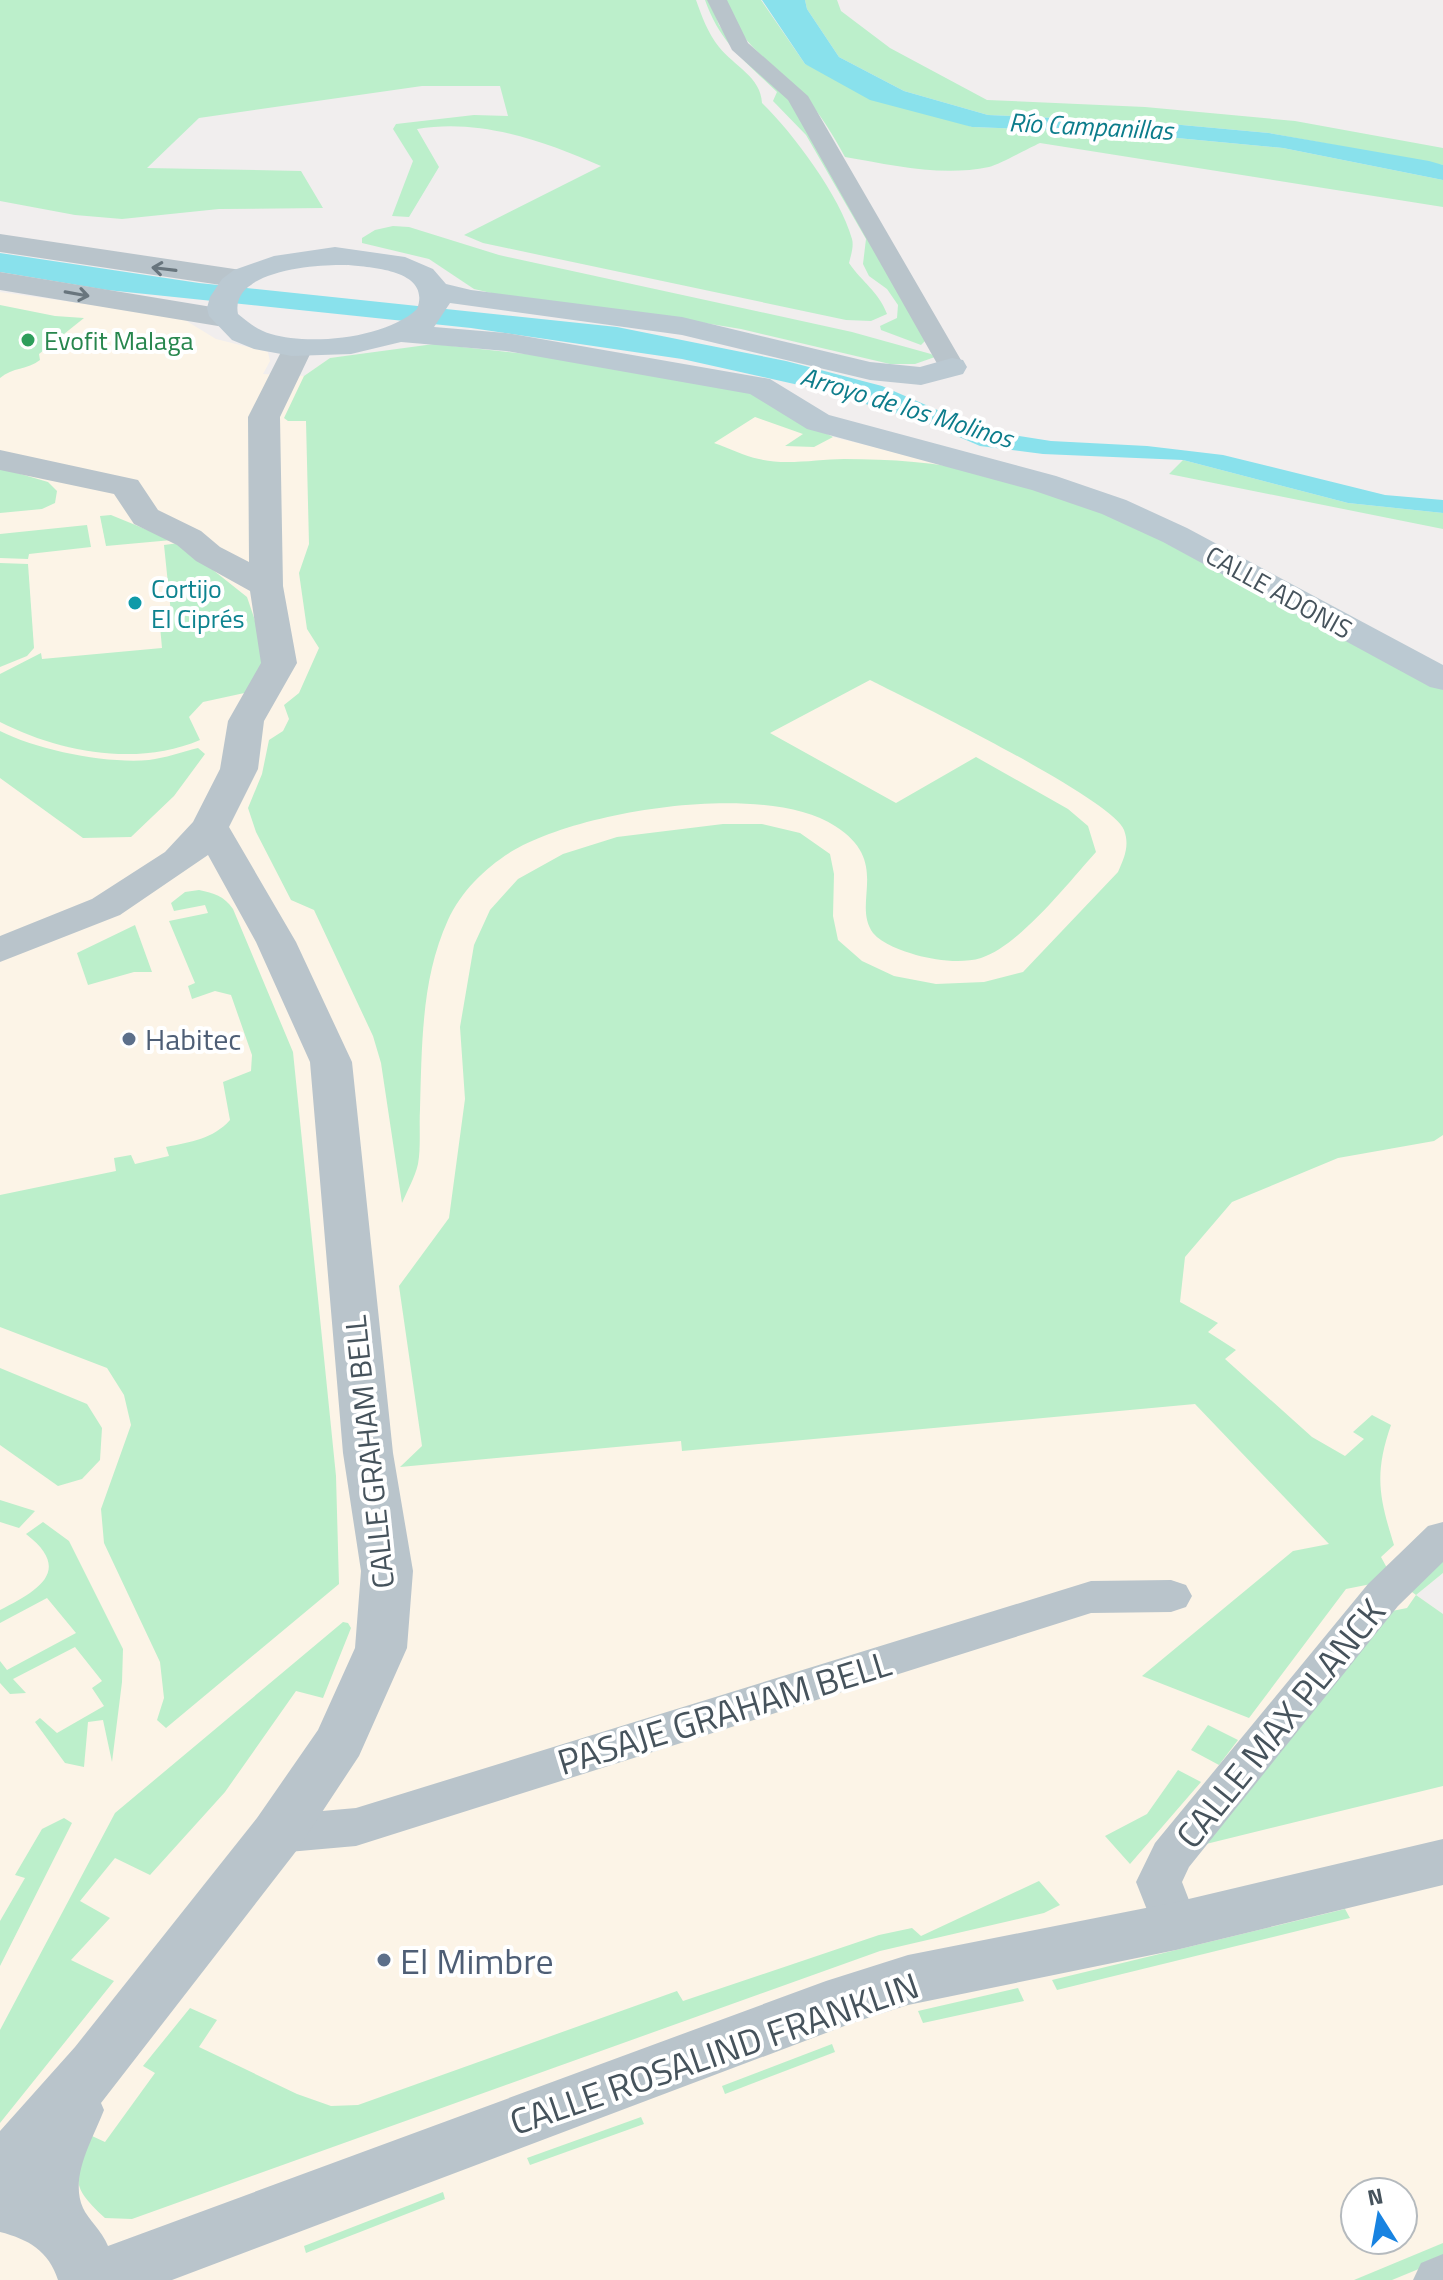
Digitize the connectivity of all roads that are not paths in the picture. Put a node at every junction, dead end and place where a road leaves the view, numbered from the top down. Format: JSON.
{"nodes":[{"id":1,"x":717,"y":0,"type":"edge"},
{"id":2,"x":0,"y":243,"type":"edge"},
{"id":3,"x":241,"y":279,"type":"junction"},
{"id":4,"x":0,"y":281,"type":"edge"},
{"id":5,"x":435,"y":290,"type":"junction"},
{"id":6,"x":224,"y":318,"type":"junction"},
{"id":7,"x":402,"y":333,"type":"junction"},
{"id":8,"x":298,"y":348,"type":"junction"},
{"id":9,"x":952,"y":367,"type":"joint"},
{"id":10,"x":0,"y":460,"type":"edge"},
{"id":11,"x":266,"y":586,"type":"junction"},
{"id":12,"x":1443,"y":679,"type":"edge"},
{"id":13,"x":210,"y":827,"type":"junction"},
{"id":14,"x":0,"y":950,"type":"edge"},
{"id":15,"x":1443,"y":1537,"type":"edge"},
{"id":16,"x":1171,"y":1596,"type":"dead end"},
{"id":17,"x":277,"y":1834,"type":"junction"},
{"id":18,"x":1443,"y":1862,"type":"edge"},
{"id":19,"x":1176,"y":1926,"type":"junction"},
{"id":20,"x":96,"y":2065,"type":"junction"},
{"id":21,"x":0,"y":2175,"type":"edge"},
{"id":22,"x":27,"y":2213,"type":"edge"},
{"id":23,"x":92,"y":2280,"type":"edge"}],
"edges":[{"from":1,"to":9,"type":"street"},
{"from":3,"to":2,"type":"street","one_way":true},
{"from":3,"to":5,"type":"main road"},
{"from":3,"to":6,"type":"main road"},
{"from":4,"to":6,"type":"street","one_way":true},
{"from":5,"to":7,"type":"main road"},
{"from":5,"to":9,"type":"main road"},
{"from":6,"to":8,"type":"main road"},
{"from":7,"to":8,"type":"main road"},
{"from":7,"to":12,"type":"main road","name":"CALLE ADONIS"},
{"from":8,"to":11,"type":"street"},
{"from":10,"to":11,"type":"street"},
{"from":11,"to":13,"type":"street"},
{"from":13,"to":14,"type":"street"},
{"from":13,"to":17,"type":"street","name":"CALLE GRAHAM BELL"},
{"from":15,"to":19,"type":"street","name":"CALLE MAX PLANCK"},
{"from":16,"to":17,"type":"street","name":"PASAJE GRAHAM BELL"},
{"from":17,"to":20,"type":"street","name":"CALLE GRAHAM BELL"},
{"from":18,"to":19,"type":"street","name":"CALLE ROSALIND FRANKLIN"},
{"from":19,"to":23,"type":"street","name":"CALLE ROSALIND FRANKLIN"},
{"from":20,"to":21,"type":"street","name":"CALLE GRAHAM BELL"},
{"from":20,"to":22,"type":"street","name":"CALLE GRAHAM BELL"},
{"from":22,"to":23,"type":"street"}]}
